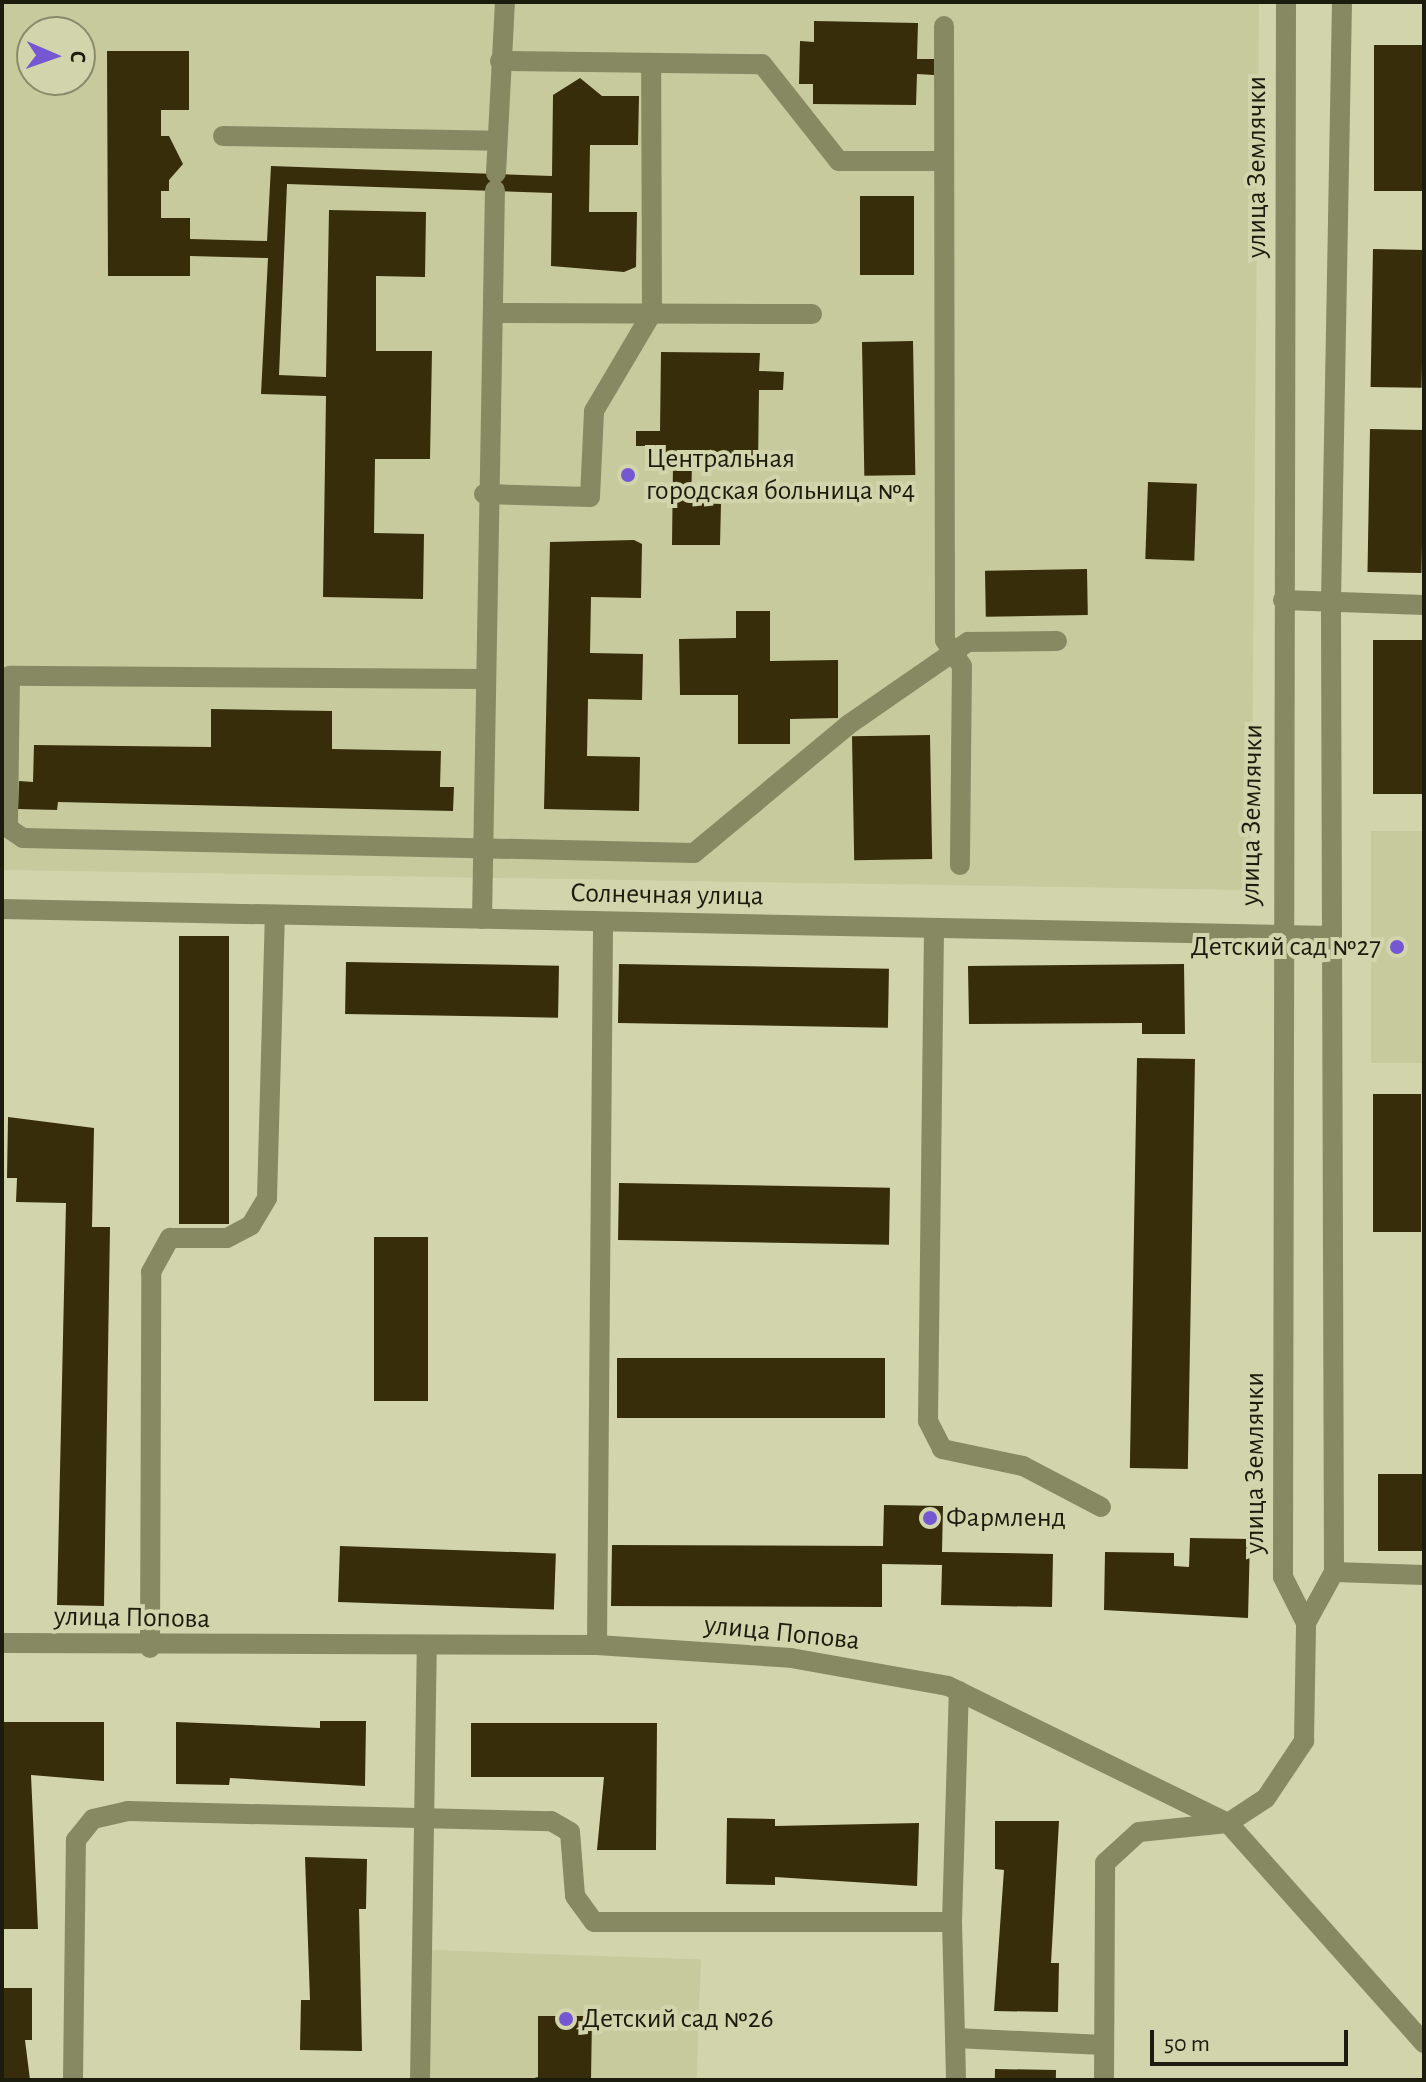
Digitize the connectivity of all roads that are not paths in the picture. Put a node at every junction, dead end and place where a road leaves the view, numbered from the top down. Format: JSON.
{"nodes":[{"id":1,"x":505,"y":2,"type":"edge"},
{"id":2,"x":1286,"y":2,"type":"edge"},
{"id":3,"x":1342,"y":2,"type":"edge"},
{"id":4,"x":944,"y":26,"type":"dead end"},
{"id":5,"x":500,"y":61,"type":"junction"},
{"id":6,"x":651,"y":63,"type":"junction"},
{"id":7,"x":223,"y":136,"type":"dead end"},
{"id":8,"x":497,"y":141,"type":"junction"},
{"id":9,"x":943,"y":161,"type":"junction"},
{"id":10,"x":494,"y":313,"type":"junction"},
{"id":11,"x":652,"y":313,"type":"junction"},
{"id":12,"x":812,"y":314,"type":"dead end"},
{"id":13,"x":484,"y":494,"type":"junction"},
{"id":14,"x":1283,"y":600,"type":"junction"},
{"id":15,"x":1331,"y":602,"type":"junction"},
{"id":16,"x":1424,"y":605,"type":"edge"},
{"id":17,"x":1057,"y":641,"type":"dead end"},
{"id":18,"x":953,"y":652,"type":"junction"},
{"id":19,"x":483,"y":679,"type":"junction"},
{"id":20,"x":483,"y":850,"type":"junction"},
{"id":21,"x":960,"y":865,"type":"dead end"},
{"id":22,"x":2,"y":909,"type":"edge"},
{"id":23,"x":275,"y":915,"type":"junction"},
{"id":24,"x":482,"y":919,"type":"junction"},
{"id":25,"x":603,"y":922,"type":"junction"},
{"id":26,"x":934,"y":929,"type":"junction"},
{"id":27,"x":1279,"y":936,"type":"junction"},
{"id":28,"x":1331,"y":936,"type":"junction"},
{"id":29,"x":1101,"y":1507,"type":"dead end"},
{"id":30,"x":1334,"y":1572,"type":"junction"},
{"id":31,"x":1424,"y":1575,"type":"edge"},
{"id":32,"x":1306,"y":1623,"type":"junction"},
{"id":33,"x":2,"y":1643,"type":"edge"},
{"id":34,"x":597,"y":1645,"type":"junction"},
{"id":35,"x":427,"y":1647,"type":"junction"},
{"id":36,"x":150,"y":1648,"type":"junction"},
{"id":37,"x":959,"y":1691,"type":"junction"},
{"id":38,"x":425,"y":1818,"type":"junction"},
{"id":39,"x":1228,"y":1823,"type":"junction"},
{"id":40,"x":952,"y":1922,"type":"junction"},
{"id":41,"x":955,"y":2038,"type":"junction"},
{"id":42,"x":1424,"y":2043,"type":"edge"},
{"id":43,"x":1104,"y":2045,"type":"junction"},
{"id":44,"x":73,"y":2080,"type":"edge"},
{"id":45,"x":420,"y":2080,"type":"edge"},
{"id":46,"x":956,"y":2080,"type":"edge"},
{"id":47,"x":1104,"y":2080,"type":"edge"}],
"edges":[{"from":1,"to":5,"type":"street"},
{"from":2,"to":14,"type":"street","name":"улица Землячки"},
{"from":3,"to":15,"type":"street"},
{"from":4,"to":9,"type":"street"},
{"from":5,"to":6,"type":"street"},
{"from":5,"to":8,"type":"street"},
{"from":6,"to":9,"type":"street"},
{"from":6,"to":11,"type":"street"},
{"from":7,"to":8,"type":"street"},
{"from":8,"to":10,"type":"street"},
{"from":9,"to":18,"type":"street"},
{"from":10,"to":11,"type":"street"},
{"from":10,"to":13,"type":"street"},
{"from":11,"to":12,"type":"street"},
{"from":11,"to":13,"type":"street"},
{"from":13,"to":19,"type":"street"},
{"from":14,"to":15,"type":"street"},
{"from":14,"to":27,"type":"street","name":"улица Землячки"},
{"from":15,"to":16,"type":"street"},
{"from":15,"to":28,"type":"street"},
{"from":17,"to":18,"type":"street"},
{"from":18,"to":20,"type":"street"},
{"from":18,"to":21,"type":"street"},
{"from":19,"to":20,"type":"street"},
{"from":19,"to":20,"type":"street"},
{"from":20,"to":24,"type":"street"},
{"from":22,"to":23,"type":"street","name":"Солнечная улица"},
{"from":23,"to":24,"type":"street","name":"Солнечная улица"},
{"from":23,"to":36,"type":"street"},
{"from":24,"to":25,"type":"street","name":"Солнечная улица"},
{"from":25,"to":26,"type":"street","name":"Солнечная улица"},
{"from":25,"to":34,"type":"street"},
{"from":26,"to":27,"type":"street","name":"Солнечная улица"},
{"from":26,"to":29,"type":"street"},
{"from":27,"to":28,"type":"street","name":"Солнечная улица"},
{"from":27,"to":32,"type":"street","name":"улица Землячки"},
{"from":28,"to":30,"type":"street"},
{"from":30,"to":31,"type":"street"},
{"from":30,"to":32,"type":"street"},
{"from":32,"to":39,"type":"street"},
{"from":33,"to":36,"type":"street","name":"улица Попова"},
{"from":34,"to":35,"type":"street","name":"улица Попова"},
{"from":34,"to":37,"type":"street","name":"улица Попова"},
{"from":35,"to":36,"type":"street","name":"улица Попова"},
{"from":35,"to":38,"type":"street"},
{"from":37,"to":39,"type":"street","name":"улица Попова"},
{"from":37,"to":40,"type":"street"},
{"from":38,"to":40,"type":"street"},
{"from":38,"to":44,"type":"street"},
{"from":38,"to":45,"type":"street"},
{"from":39,"to":42,"type":"street","name":"улица Попова"},
{"from":39,"to":43,"type":"street"},
{"from":40,"to":41,"type":"street"},
{"from":41,"to":43,"type":"street"},
{"from":41,"to":46,"type":"street"},
{"from":43,"to":47,"type":"street"}]}
